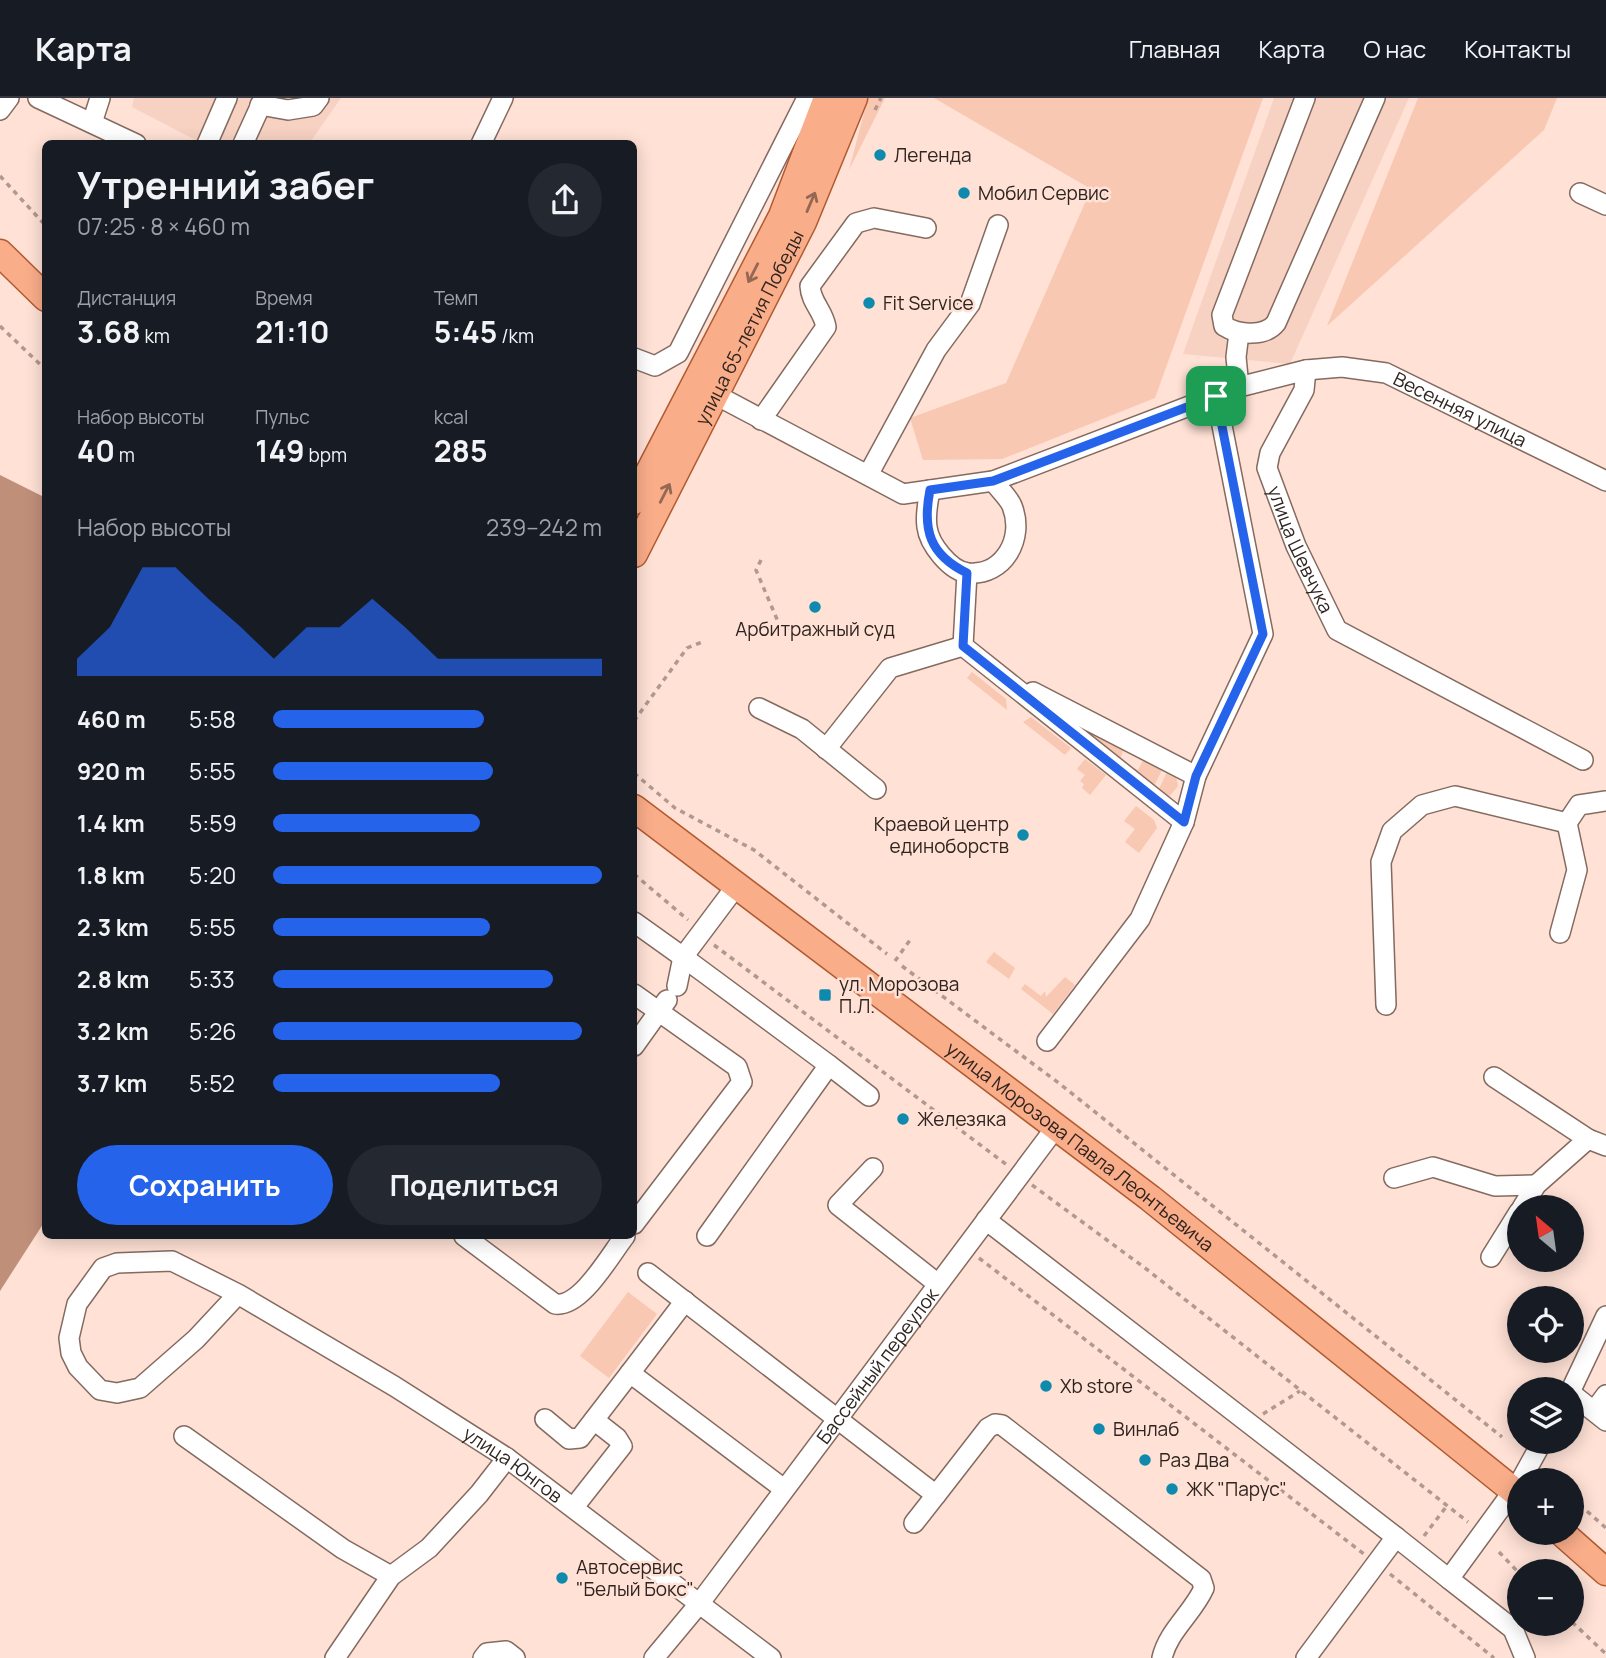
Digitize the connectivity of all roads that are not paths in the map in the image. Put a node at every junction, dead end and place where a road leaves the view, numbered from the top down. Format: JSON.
{"nodes":[{"id":1,"x":9,"y":98,"type":"edge"},
{"id":2,"x":38,"y":98,"type":"edge"},
{"id":3,"x":100,"y":98,"type":"edge"},
{"id":4,"x":227,"y":98,"type":"edge"},
{"id":5,"x":319,"y":98,"type":"edge"},
{"id":6,"x":503,"y":98,"type":"edge"},
{"id":7,"x":807,"y":98,"type":"edge"},
{"id":8,"x":827,"y":98,"type":"edge"},
{"id":9,"x":854,"y":98,"type":"edge"},
{"id":10,"x":1305,"y":98,"type":"edge"},
{"id":11,"x":1375,"y":98,"type":"edge"},
{"id":12,"x":262,"y":102,"type":"edge"},
{"id":13,"x":0,"y":110,"type":"edge"},
{"id":14,"x":92,"y":123,"type":"junction"},
{"id":15,"x":128,"y":140,"type":"edge"},
{"id":16,"x":209,"y":140,"type":"edge"},
{"id":17,"x":245,"y":140,"type":"edge"},
{"id":18,"x":483,"y":140,"type":"edge"},
{"id":19,"x":1580,"y":193,"type":"dead end"},
{"id":20,"x":1606,"y":205,"type":"edge"},
{"id":21,"x":998,"y":225,"type":"dead end"},
{"id":22,"x":926,"y":228,"type":"dead end"},
{"id":23,"x":0,"y":253,"type":"edge"},
{"id":24,"x":42,"y":294,"type":"edge"},
{"id":25,"x":1240,"y":332,"type":"junction"},
{"id":26,"x":637,"y":359,"type":"edge"},
{"id":27,"x":1306,"y":370,"type":"junction"},
{"id":28,"x":1240,"y":387,"type":"junction"},
{"id":29,"x":716,"y":395,"type":"junction"},
{"id":30,"x":1216,"y":396,"type":"junction"},
{"id":31,"x":761,"y":420,"type":"junction"},
{"id":32,"x":868,"y":475,"type":"junction"},
{"id":33,"x":993,"y":481,"type":"junction"},
{"id":34,"x":1606,"y":481,"type":"edge"},
{"id":35,"x":930,"y":490,"type":"junction"},
{"id":36,"x":637,"y":495,"type":"edge"},
{"id":37,"x":637,"y":548,"type":"edge"},
{"id":38,"x":967,"y":573,"type":"junction"},
{"id":39,"x":963,"y":646,"type":"junction"},
{"id":40,"x":1006,"y":681,"type":"junction"},
{"id":41,"x":759,"y":708,"type":"dead end"},
{"id":42,"x":827,"y":749,"type":"junction"},
{"id":43,"x":1583,"y":760,"type":"dead end"},
{"id":44,"x":1196,"y":776,"type":"junction"},
{"id":45,"x":876,"y":789,"type":"dead end"},
{"id":46,"x":1606,"y":801,"type":"edge"},
{"id":47,"x":637,"y":810,"type":"edge"},
{"id":48,"x":1184,"y":822,"type":"junction"},
{"id":49,"x":1567,"y":823,"type":"junction"},
{"id":50,"x":737,"y":886,"type":"junction"},
{"id":51,"x":637,"y":924,"type":"edge"},
{"id":52,"x":1560,"y":933,"type":"dead end"},
{"id":53,"x":683,"y":957,"type":"junction"},
{"id":54,"x":637,"y":994,"type":"edge"},
{"id":55,"x":667,"y":999,"type":"junction"},
{"id":56,"x":1386,"y":1005,"type":"dead end"},
{"id":57,"x":1047,"y":1041,"type":"dead end"},
{"id":58,"x":637,"y":1042,"type":"edge"},
{"id":59,"x":829,"y":1065,"type":"junction"},
{"id":60,"x":1493,"y":1077,"type":"dead end"},
{"id":61,"x":869,"y":1096,"type":"dead end"},
{"id":62,"x":1056,"y":1126,"type":"junction"},
{"id":63,"x":1597,"y":1142,"type":"edge"},
{"id":64,"x":873,"y":1168,"type":"dead end"},
{"id":65,"x":1394,"y":1178,"type":"dead end"},
{"id":66,"x":1536,"y":1185,"type":"junction"},
{"id":67,"x":1530,"y":1195,"type":"edge"},
{"id":68,"x":637,"y":1220,"type":"edge"},
{"id":69,"x":986,"y":1220,"type":"junction"},
{"id":70,"x":1507,"y":1231,"type":"edge"},
{"id":71,"x":707,"y":1236,"type":"dead end"},
{"id":72,"x":468,"y":1239,"type":"edge"},
{"id":73,"x":623,"y":1239,"type":"edge"},
{"id":74,"x":1491,"y":1257,"type":"dead end"},
{"id":75,"x":649,"y":1273,"type":"dead end"},
{"id":76,"x":938,"y":1284,"type":"junction"},
{"id":77,"x":238,"y":1294,"type":"junction"},
{"id":78,"x":685,"y":1301,"type":"junction"},
{"id":79,"x":1606,"y":1316,"type":"edge"},
{"id":80,"x":630,"y":1373,"type":"junction"},
{"id":81,"x":1579,"y":1377,"type":"edge"},
{"id":82,"x":1606,"y":1395,"type":"edge"},
{"id":83,"x":1584,"y":1402,"type":"edge"},
{"id":84,"x":1600,"y":1416,"type":"edge"},
{"id":85,"x":838,"y":1417,"type":"junction"},
{"id":86,"x":545,"y":1419,"type":"dead end"},
{"id":87,"x":594,"y":1420,"type":"junction"},
{"id":88,"x":184,"y":1436,"type":"dead end"},
{"id":89,"x":507,"y":1458,"type":"junction"},
{"id":90,"x":1507,"y":1479,"type":"edge"},
{"id":91,"x":784,"y":1489,"type":"junction"},
{"id":92,"x":936,"y":1494,"type":"junction"},
{"id":93,"x":1507,"y":1503,"type":"edge"},
{"id":94,"x":574,"y":1507,"type":"junction"},
{"id":95,"x":914,"y":1522,"type":"dead end"},
{"id":96,"x":1396,"y":1537,"type":"junction"},
{"id":97,"x":1576,"y":1545,"type":"edge"},
{"id":98,"x":1606,"y":1572,"type":"edge"},
{"id":99,"x":391,"y":1576,"type":"junction"},
{"id":100,"x":1449,"y":1579,"type":"junction"},
{"id":101,"x":699,"y":1604,"type":"junction"},
{"id":102,"x":335,"y":1658,"type":"edge"},
{"id":103,"x":483,"y":1658,"type":"edge"},
{"id":104,"x":515,"y":1658,"type":"edge"},
{"id":105,"x":654,"y":1658,"type":"edge"},
{"id":106,"x":771,"y":1658,"type":"edge"},
{"id":107,"x":1162,"y":1658,"type":"edge"},
{"id":108,"x":1306,"y":1658,"type":"edge"},
{"id":109,"x":1525,"y":1658,"type":"edge"}],
"edges":[{"from":1,"to":13,"type":"street"},
{"from":2,"to":14,"type":"street"},
{"from":3,"to":14,"type":"street"},
{"from":4,"to":16,"type":"street"},
{"from":5,"to":12,"type":"street"},
{"from":6,"to":18,"type":"street"},
{"from":7,"to":26,"type":"street"},
{"from":8,"to":36,"type":"main road","name":"улица 65-летия Победы","one_way":true},
{"from":29,"to":9,"type":"main road","name":"улица 65-летия Победы","one_way":true},
{"from":10,"to":25,"type":"street"},
{"from":11,"to":25,"type":"street"},
{"from":12,"to":17,"type":"street"},
{"from":14,"to":15,"type":"street"},
{"from":19,"to":20,"type":"street"},
{"from":21,"to":32,"type":"street"},
{"from":22,"to":31,"type":"street"},
{"from":23,"to":24,"type":"main road"},
{"from":25,"to":28,"type":"street"},
{"from":27,"to":28,"type":"street"},
{"from":27,"to":34,"type":"street","name":"Весенняя улица"},
{"from":27,"to":43,"type":"street","name":"улица Шевчука"},
{"from":28,"to":30,"type":"street"},
{"from":29,"to":31,"type":"street"},
{"from":37,"to":29,"type":"main road","name":"улица 65-летия Победы","one_way":true},
{"from":30,"to":33,"type":"street"},
{"from":30,"to":44,"type":"street"},
{"from":31,"to":32,"type":"street"},
{"from":32,"to":35,"type":"street"},
{"from":33,"to":35,"type":"street"},
{"from":33,"to":38,"type":"street"},
{"from":35,"to":38,"type":"street"},
{"from":38,"to":39,"type":"street"},
{"from":39,"to":40,"type":"street"},
{"from":39,"to":42,"type":"street"},
{"from":40,"to":44,"type":"street"},
{"from":40,"to":48,"type":"street"},
{"from":41,"to":42,"type":"street"},
{"from":42,"to":45,"type":"street"},
{"from":44,"to":48,"type":"street"},
{"from":46,"to":49,"type":"street"},
{"from":47,"to":50,"type":"main road","name":"улица Морозова Павла Леонтьевича"},
{"from":48,"to":57,"type":"street"},
{"from":49,"to":52,"type":"street"},
{"from":49,"to":56,"type":"street"},
{"from":50,"to":53,"type":"street"},
{"from":50,"to":62,"type":"main road","name":"улица Морозова Павла Леонтьевича"},
{"from":51,"to":53,"type":"street"},
{"from":53,"to":55,"type":"street"},
{"from":53,"to":59,"type":"street"},
{"from":54,"to":55,"type":"street"},
{"from":55,"to":58,"type":"street"},
{"from":55,"to":68,"type":"street"},
{"from":59,"to":61,"type":"street"},
{"from":59,"to":71,"type":"street"},
{"from":60,"to":63,"type":"street"},
{"from":62,"to":69,"type":"street","name":"Бассейный переулок"},
{"from":62,"to":90,"type":"main road","name":"улица Морозова Павла Леонтьевича"},
{"from":63,"to":66,"type":"street"},
{"from":64,"to":76,"type":"street"},
{"from":65,"to":66,"type":"street"},
{"from":66,"to":67,"type":"street"},
{"from":69,"to":76,"type":"street","name":"Бассейный переулок"},
{"from":69,"to":96,"type":"street"},
{"from":70,"to":74,"type":"street"},
{"from":72,"to":73,"type":"street"},
{"from":75,"to":78,"type":"street"},
{"from":76,"to":85,"type":"street","name":"Бассейный переулок"},
{"from":77,"to":77,"type":"street","name":"улица Юнгов"},
{"from":77,"to":89,"type":"street","name":"улица Юнгов"},
{"from":78,"to":80,"type":"street"},
{"from":78,"to":85,"type":"street"},
{"from":79,"to":81,"type":"street"},
{"from":80,"to":87,"type":"street"},
{"from":80,"to":91,"type":"street"},
{"from":82,"to":84,"type":"street"},
{"from":83,"to":84,"type":"street"},
{"from":85,"to":91,"type":"street","name":"Бассейный переулок"},
{"from":85,"to":92,"type":"street"},
{"from":86,"to":87,"type":"street"},
{"from":87,"to":94,"type":"street"},
{"from":88,"to":99,"type":"street"},
{"from":89,"to":94,"type":"street","name":"улица Юнгов"},
{"from":89,"to":99,"type":"street"},
{"from":91,"to":101,"type":"street","name":"Бассейный переулок"},
{"from":92,"to":95,"type":"street"},
{"from":92,"to":107,"type":"street"},
{"from":93,"to":100,"type":"street"},
{"from":94,"to":101,"type":"street","name":"улица Юнгов"},
{"from":96,"to":100,"type":"street"},
{"from":96,"to":108,"type":"street"},
{"from":97,"to":98,"type":"main road"},
{"from":99,"to":102,"type":"street"},
{"from":100,"to":109,"type":"street"},
{"from":101,"to":105,"type":"street","name":"Бассейный переулок"},
{"from":101,"to":106,"type":"street","name":"улица Юнгов"},
{"from":103,"to":104,"type":"street"}]}
